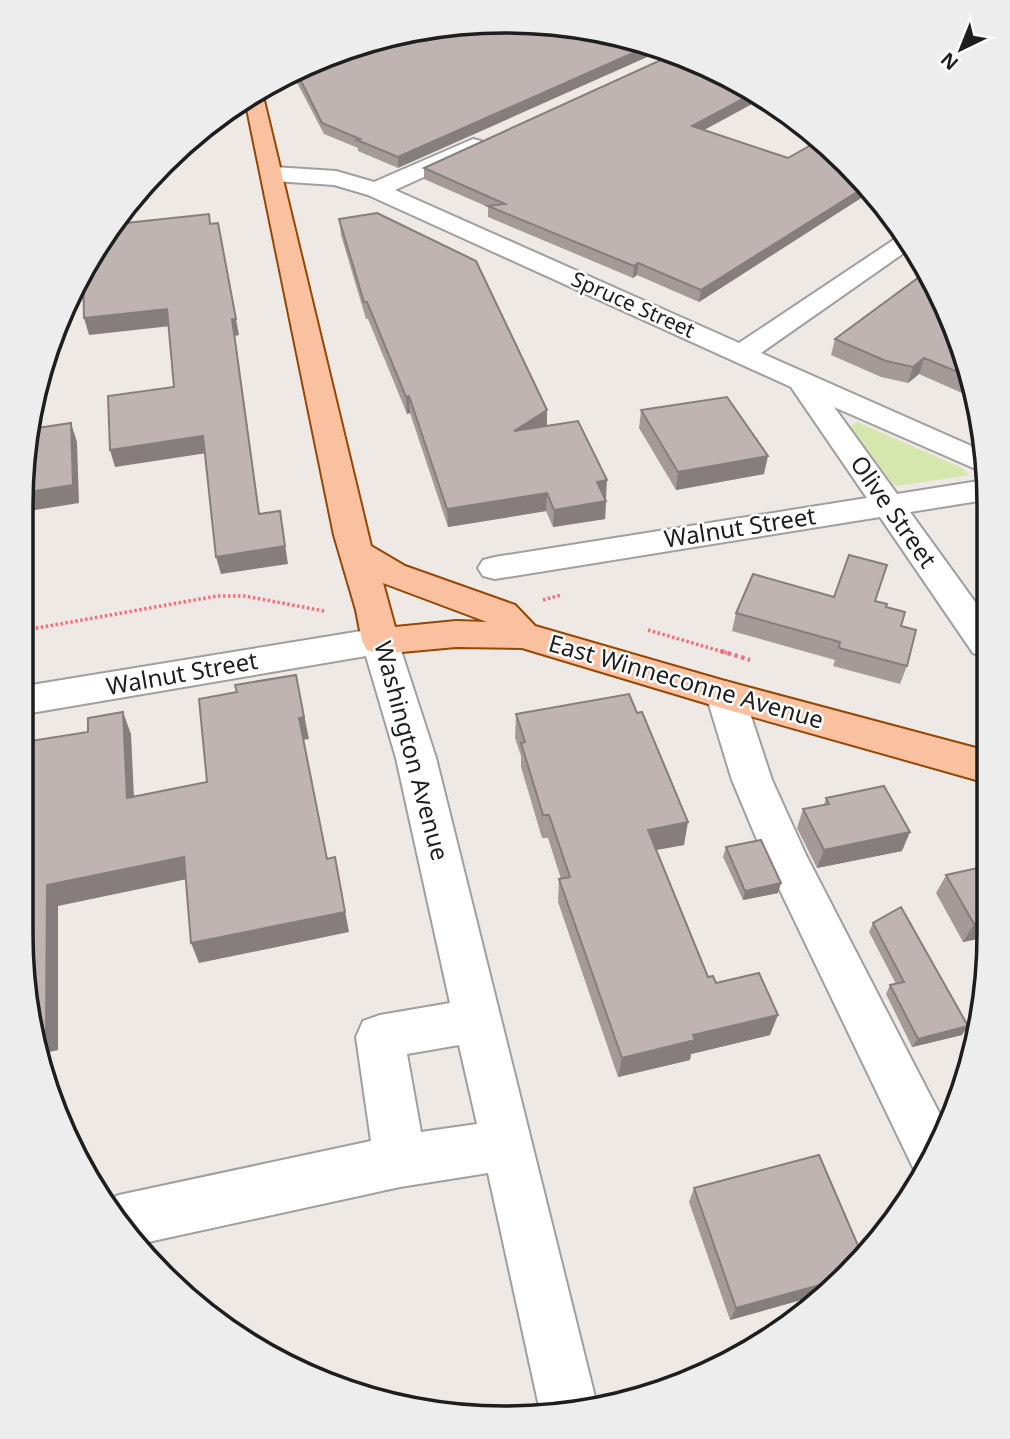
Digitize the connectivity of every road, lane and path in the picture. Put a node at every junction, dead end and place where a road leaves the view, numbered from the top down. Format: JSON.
{"nodes":[{"id":1,"x":257,"y":104,"type":"edge"},
{"id":2,"x":488,"y":139,"type":"edge"},
{"id":3,"x":274,"y":173,"type":"junction"},
{"id":4,"x":376,"y":190,"type":"junction"},
{"id":5,"x":899,"y":245,"type":"edge"},
{"id":6,"x":741,"y":353,"type":"junction"},
{"id":7,"x":800,"y":380,"type":"junction"},
{"id":8,"x":975,"y":459,"type":"edge"},
{"id":9,"x":977,"y":492,"type":"edge"},
{"id":10,"x":885,"y":504,"type":"junction"},
{"id":11,"x":356,"y":552,"type":"junction"},
{"id":12,"x":495,"y":568,"type":"dead end"},
{"id":13,"x":977,"y":632,"type":"edge"},
{"id":14,"x":522,"y":635,"type":"junction"},
{"id":15,"x":380,"y":641,"type":"junction"},
{"id":16,"x":725,"y":695,"type":"junction"},
{"id":17,"x":33,"y":699,"type":"edge"},
{"id":18,"x":977,"y":764,"type":"edge"},
{"id":19,"x":477,"y":1020,"type":"junction"},
{"id":20,"x":928,"y":1143,"type":"edge"},
{"id":21,"x":507,"y":1145,"type":"junction"},
{"id":22,"x":400,"y":1161,"type":"junction"},
{"id":23,"x":130,"y":1220,"type":"edge"},
{"id":24,"x":567,"y":1402,"type":"edge"}],
"edges":[{"from":1,"to":3,"type":"main road","name":"Washington Avenue"},
{"from":2,"to":4,"type":"street"},
{"from":3,"to":4,"type":"street","name":"Spruce Street"},
{"from":3,"to":11,"type":"main road","name":"Washington Avenue"},
{"from":4,"to":6,"type":"street","name":"Spruce Street"},
{"from":5,"to":6,"type":"street"},
{"from":6,"to":7,"type":"street","name":"Spruce Street"},
{"from":7,"to":8,"type":"street","name":"Spruce Street"},
{"from":7,"to":10,"type":"street","name":"Olive Street"},
{"from":9,"to":10,"type":"street","name":"Walnut Street"},
{"from":10,"to":12,"type":"street","name":"Walnut Street"},
{"from":10,"to":13,"type":"street","name":"Olive Street"},
{"from":11,"to":14,"type":"main road"},
{"from":11,"to":15,"type":"main road","name":"Washington Avenue"},
{"from":14,"to":15,"type":"main road","name":"East Winneconne Avenue"},
{"from":14,"to":16,"type":"main road","name":"East Winneconne Avenue"},
{"from":15,"to":17,"type":"street","name":"Walnut Street"},
{"from":15,"to":19,"type":"street","name":"Washington Avenue"},
{"from":16,"to":18,"type":"main road","name":"East Winneconne Avenue"},
{"from":16,"to":20,"type":"street"},
{"from":19,"to":21,"type":"street","name":"Washington Avenue"},
{"from":19,"to":22,"type":"street"},
{"from":21,"to":22,"type":"street"},
{"from":21,"to":24,"type":"street","name":"Washington Avenue"},
{"from":22,"to":23,"type":"street"}]}
